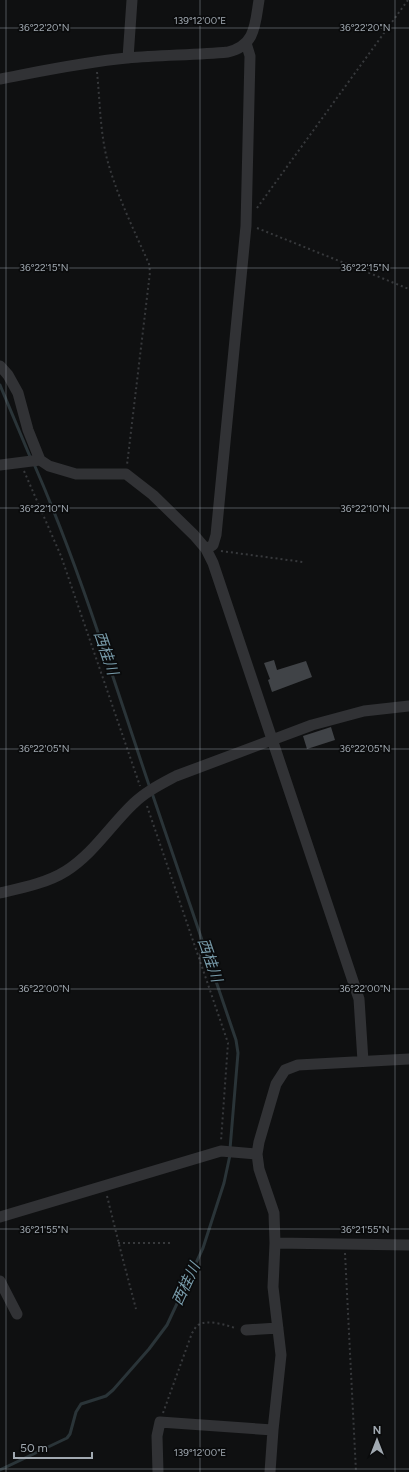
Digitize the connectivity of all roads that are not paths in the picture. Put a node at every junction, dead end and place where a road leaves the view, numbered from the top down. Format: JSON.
{"nodes":[{"id":1,"x":132,"y":0,"type":"edge"},
{"id":2,"x":259,"y":0,"type":"edge"},
{"id":3,"x":246,"y":43,"type":"junction"},
{"id":4,"x":128,"y":58,"type":"junction"},
{"id":5,"x":0,"y":79,"type":"edge"},
{"id":6,"x":0,"y":366,"type":"edge"},
{"id":7,"x":31,"y":461,"type":"junction"},
{"id":8,"x":0,"y":465,"type":"edge"},
{"id":9,"x":206,"y":549,"type":"junction"},
{"id":10,"x":409,"y":706,"type":"edge"},
{"id":11,"x":271,"y":740,"type":"junction"},
{"id":12,"x":0,"y":893,"type":"edge"},
{"id":13,"x":409,"y":1059,"type":"edge"},
{"id":14,"x":363,"y":1061,"type":"junction"},
{"id":15,"x":257,"y":1154,"type":"junction"},
{"id":16,"x":0,"y":1217,"type":"edge"},
{"id":17,"x":275,"y":1243,"type":"junction"},
{"id":18,"x":409,"y":1245,"type":"edge"},
{"id":19,"x":0,"y":1281,"type":"edge"},
{"id":20,"x":17,"y":1314,"type":"dead end"},
{"id":21,"x":278,"y":1328,"type":"junction"},
{"id":22,"x":246,"y":1330,"type":"road end"},
{"id":23,"x":272,"y":1430,"type":"junction"},
{"id":24,"x":158,"y":1472,"type":"edge"},
{"id":25,"x":270,"y":1472,"type":"edge"}],
"edges":[{"from":1,"to":4,"type":"street"},
{"from":2,"to":3,"type":"street"},
{"from":3,"to":4,"type":"street"},
{"from":3,"to":9,"type":"street"},
{"from":4,"to":5,"type":"street"},
{"from":6,"to":7,"type":"street"},
{"from":7,"to":8,"type":"street"},
{"from":7,"to":9,"type":"street"},
{"from":9,"to":11,"type":"street"},
{"from":10,"to":11,"type":"street"},
{"from":11,"to":12,"type":"street"},
{"from":11,"to":14,"type":"street"},
{"from":13,"to":14,"type":"street"},
{"from":14,"to":15,"type":"street"},
{"from":15,"to":16,"type":"street"},
{"from":15,"to":17,"type":"street"},
{"from":17,"to":18,"type":"street"},
{"from":17,"to":21,"type":"street"},
{"from":19,"to":20,"type":"street"},
{"from":21,"to":22,"type":"street"},
{"from":21,"to":23,"type":"street"},
{"from":23,"to":24,"type":"street"},
{"from":23,"to":25,"type":"street"}]}
